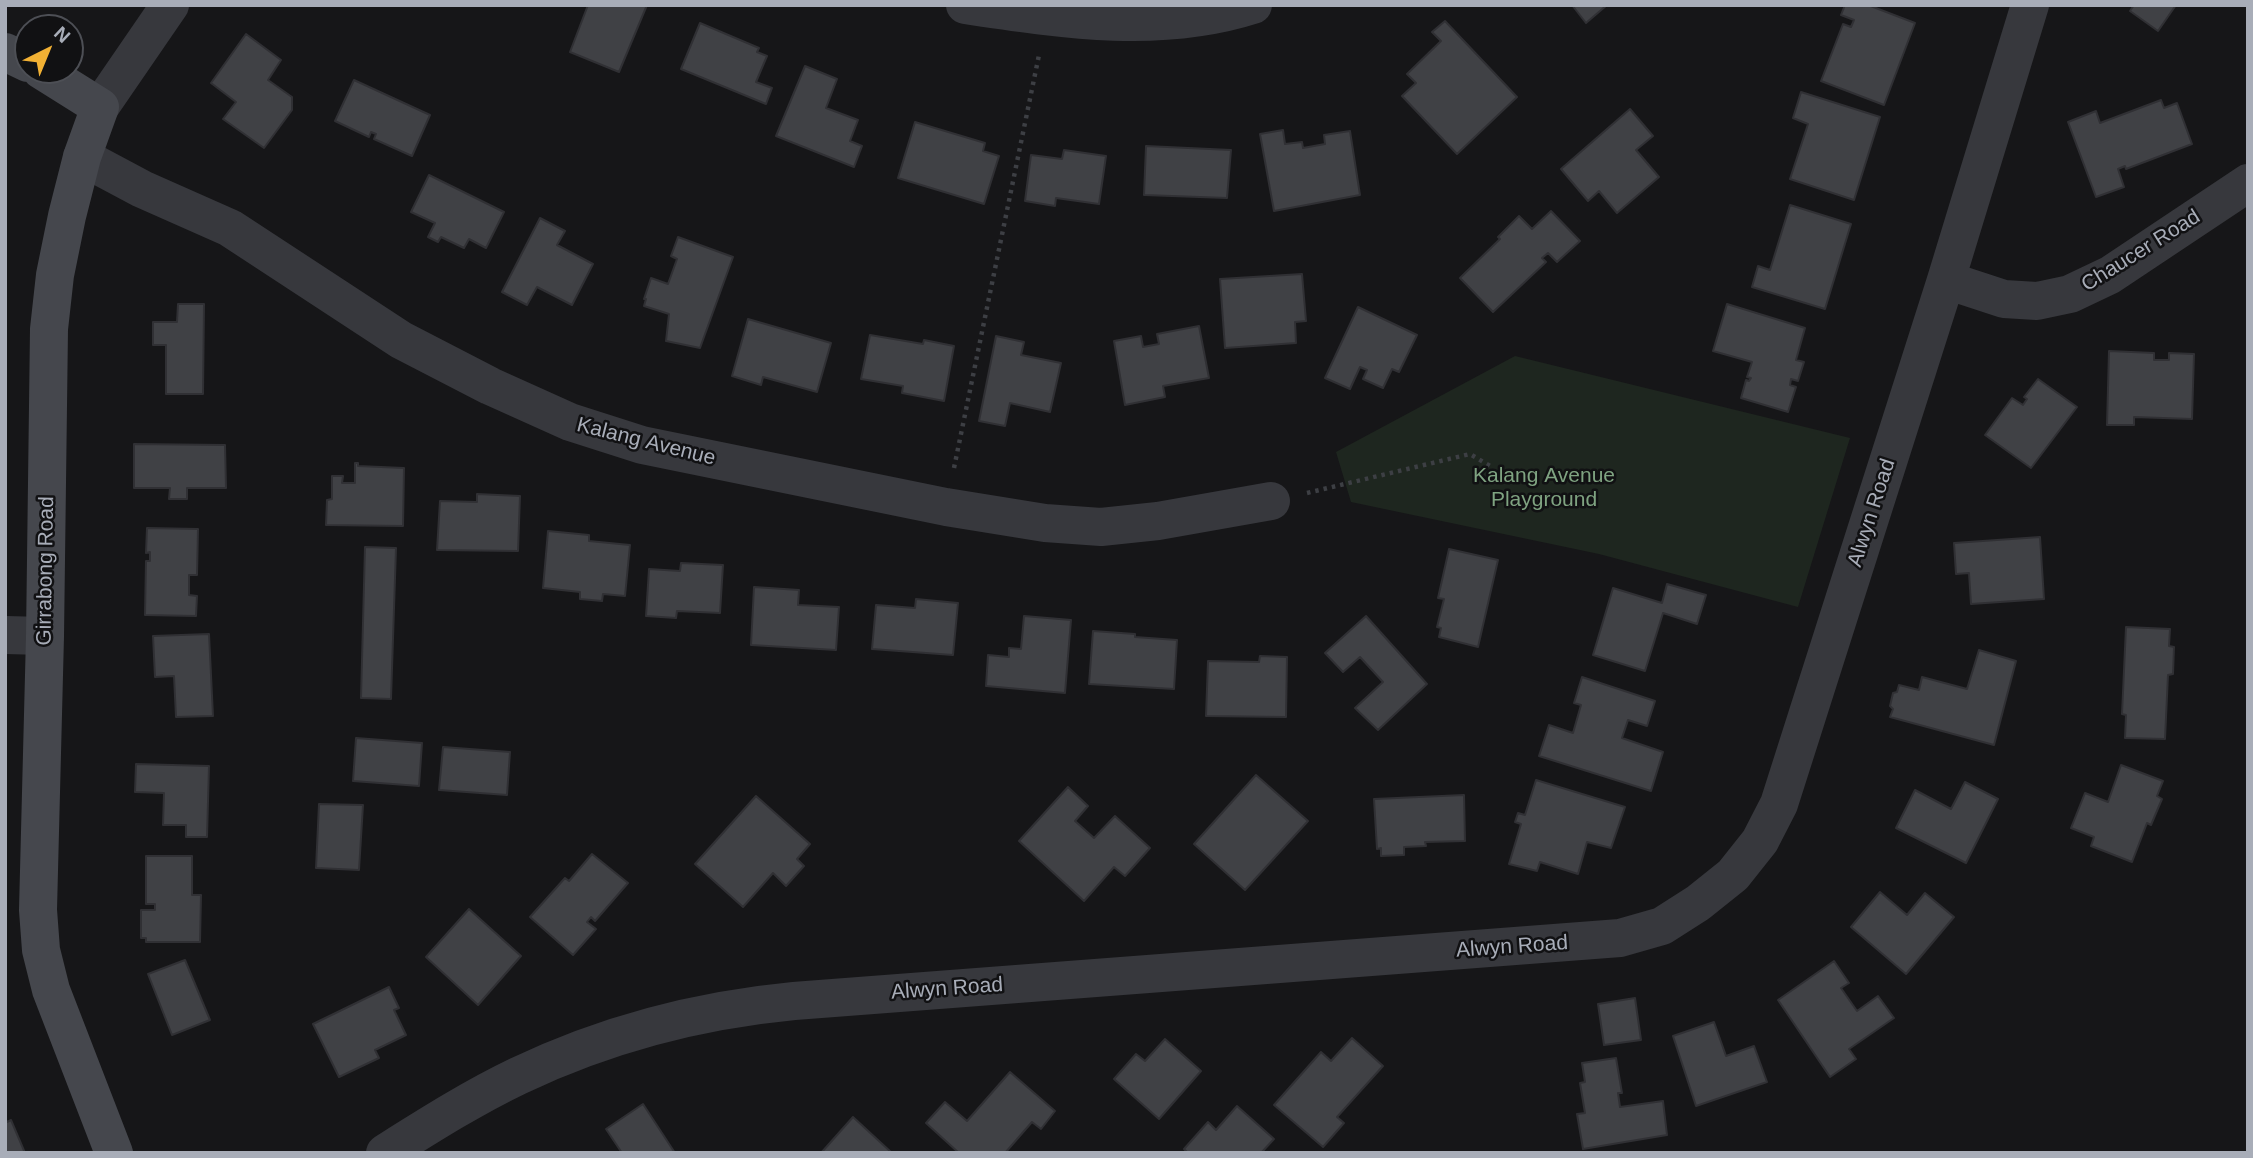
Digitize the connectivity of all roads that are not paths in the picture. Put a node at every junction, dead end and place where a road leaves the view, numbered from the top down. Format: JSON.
{"nodes":[{"id":1,"x":170,"y":5,"type":"edge"},
{"id":2,"x":965,"y":5,"type":"edge"},
{"id":3,"x":1253,"y":5,"type":"edge"},
{"id":4,"x":2030,"y":5,"type":"edge"},
{"id":5,"x":63,"y":84,"type":"edge"},
{"id":6,"x":100,"y":107,"type":"junction"},
{"id":7,"x":82,"y":157,"type":"junction"},
{"id":8,"x":2248,"y":183,"type":"edge"},
{"id":9,"x":1946,"y":280,"type":"junction"},
{"id":10,"x":1272,"y":501,"type":"road end"},
{"id":11,"x":5,"y":635,"type":"edge"},
{"id":12,"x":46,"y":636,"type":"junction"},
{"id":13,"x":114,"y":1153,"type":"edge"},
{"id":14,"x":385,"y":1153,"type":"edge"}],
"edges":[{"from":1,"to":6,"type":"street","name":"Girrabong Road"},
{"from":2,"to":3,"type":"street"},
{"from":4,"to":9,"type":"street","name":"Alwyn Road"},
{"from":5,"to":6,"type":"street"},
{"from":6,"to":7,"type":"street","name":"Girrabong Road"},
{"from":7,"to":10,"type":"street","name":"Kalang Avenue"},
{"from":7,"to":12,"type":"street","name":"Girrabong Road"},
{"from":8,"to":9,"type":"street","name":"Chaucer Road"},
{"from":9,"to":14,"type":"street","name":"Alwyn Road"},
{"from":11,"to":12,"type":"street"},
{"from":12,"to":13,"type":"street","name":"Girrabong Road"}]}
